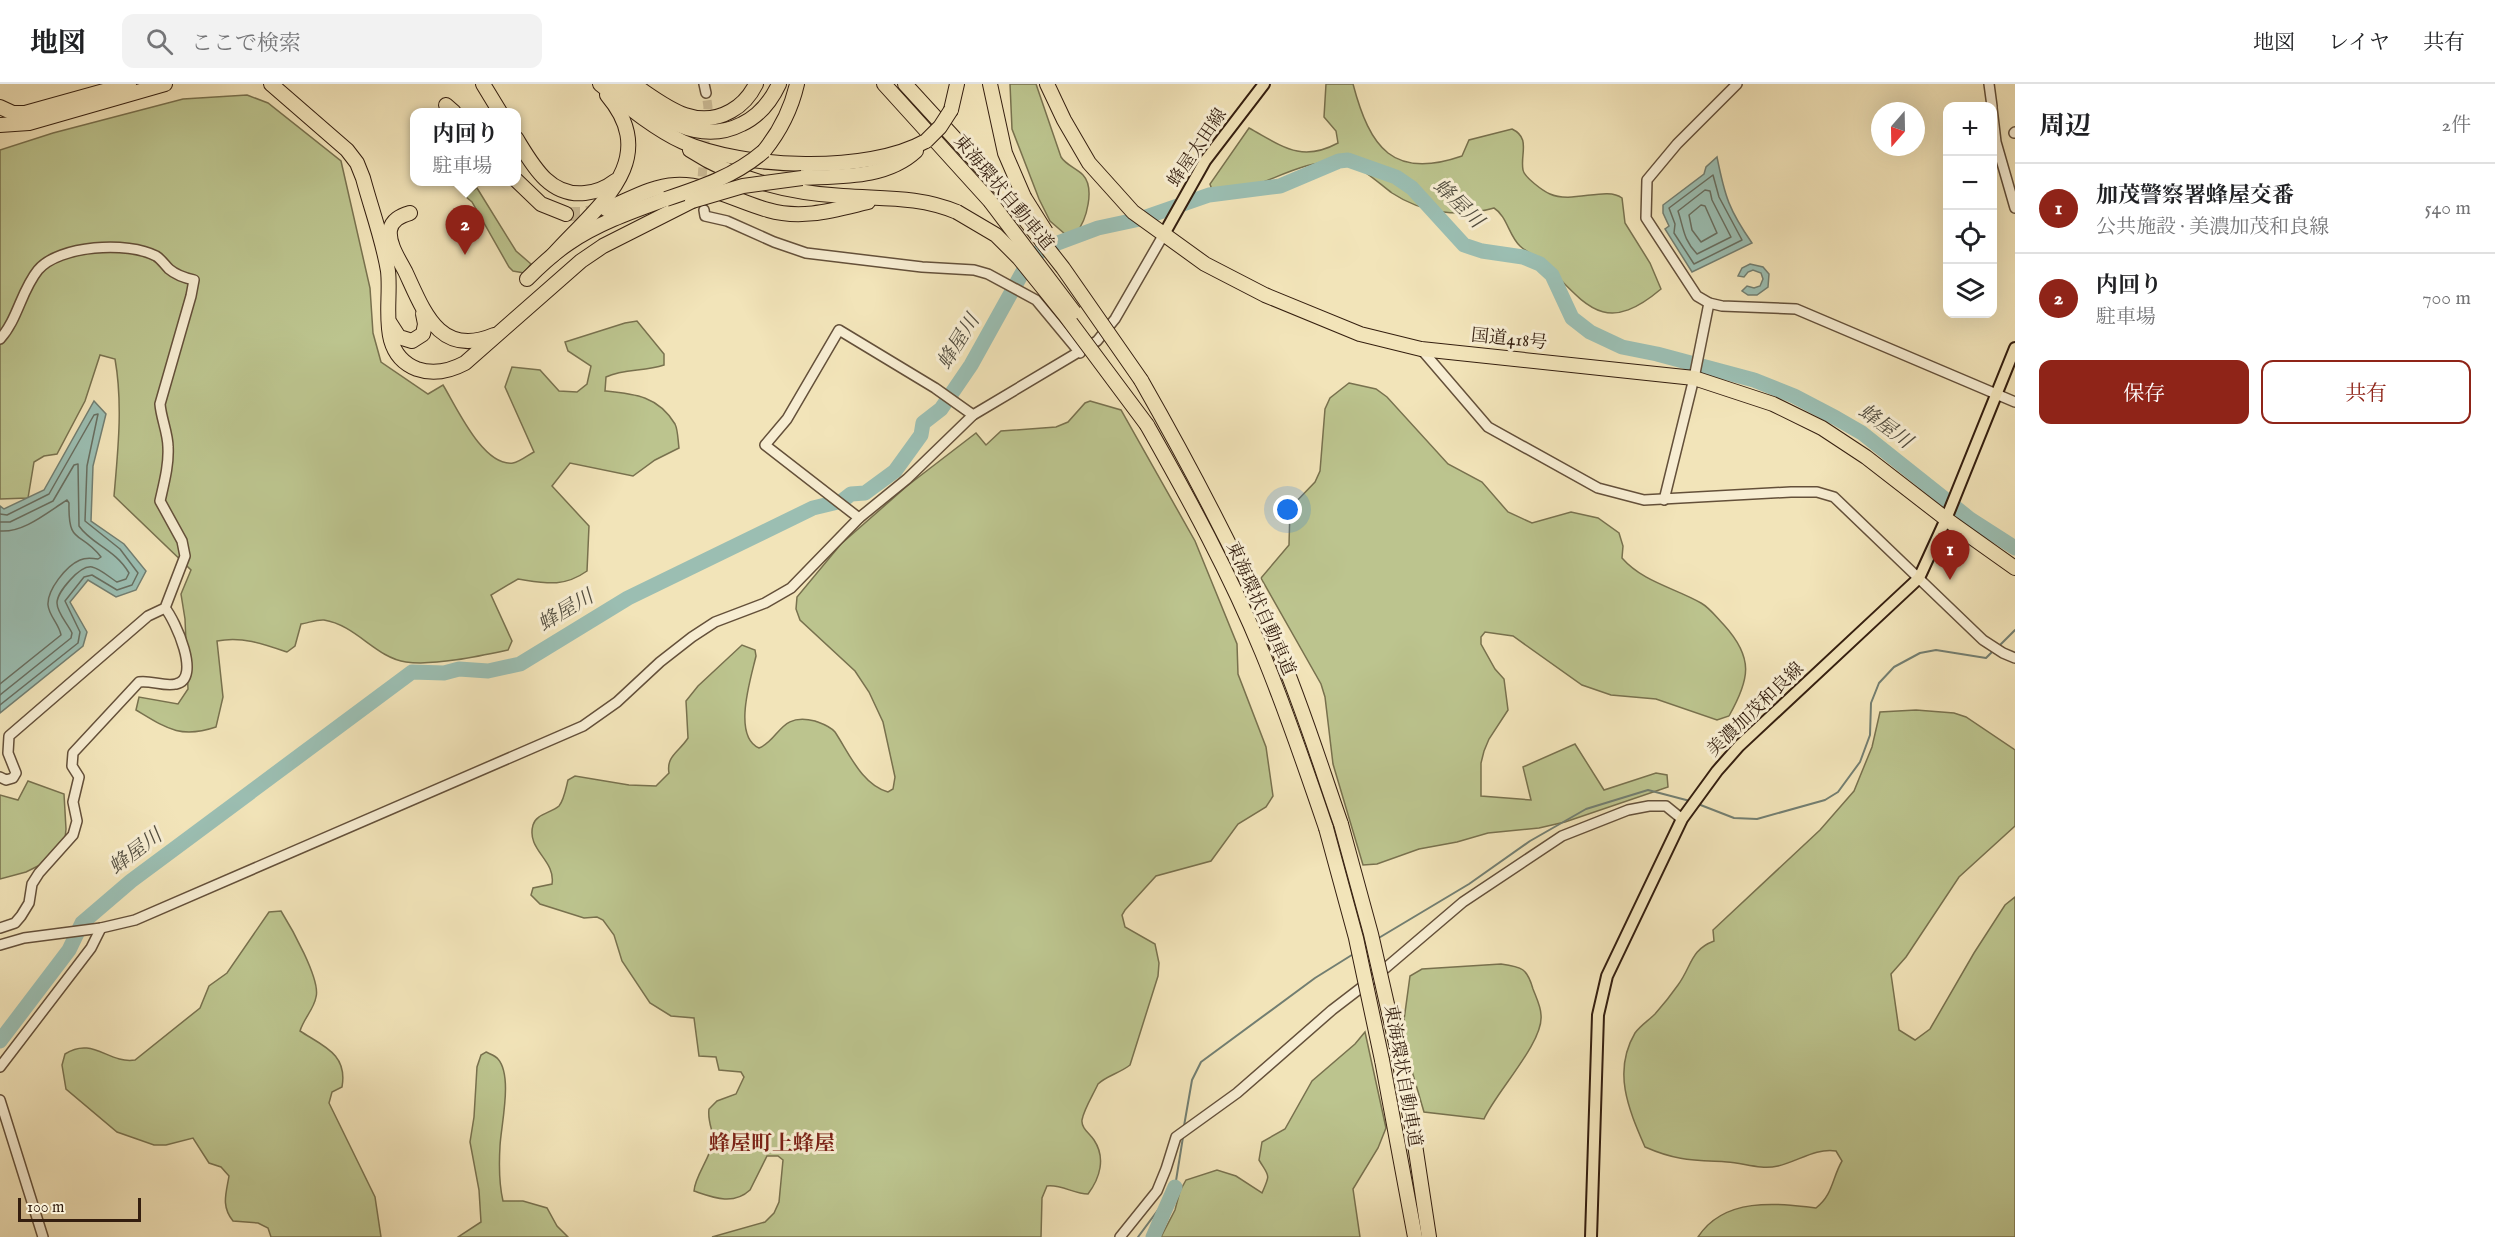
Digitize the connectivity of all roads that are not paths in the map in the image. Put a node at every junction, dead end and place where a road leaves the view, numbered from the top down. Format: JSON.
{"nodes":[{"id":1,"x":129,"y":84,"type":"edge"},
{"id":2,"x":165,"y":84,"type":"edge"},
{"id":3,"x":271,"y":84,"type":"edge"},
{"id":4,"x":483,"y":84,"type":"edge"},
{"id":5,"x":598,"y":84,"type":"edge"},
{"id":6,"x":617,"y":84,"type":"edge"},
{"id":7,"x":633,"y":84,"type":"edge"},
{"id":8,"x":756,"y":84,"type":"edge"},
{"id":9,"x":779,"y":84,"type":"edge"},
{"id":10,"x":797,"y":84,"type":"edge"},
{"id":11,"x":884,"y":84,"type":"edge"},
{"id":12,"x":905,"y":84,"type":"edge"},
{"id":13,"x":957,"y":84,"type":"edge"},
{"id":14,"x":990,"y":84,"type":"edge"},
{"id":15,"x":1047,"y":84,"type":"edge"},
{"id":16,"x":1264,"y":84,"type":"edge"},
{"id":17,"x":1737,"y":84,"type":"edge"},
{"id":18,"x":1989,"y":84,"type":"edge"},
{"id":19,"x":0,"y":96,"type":"edge"},
{"id":20,"x":1991,"y":102,"type":"edge"},
{"id":21,"x":0,"y":107,"type":"edge"},
{"id":22,"x":498,"y":108,"type":"edge"},
{"id":23,"x":0,"y":116,"type":"edge"},
{"id":24,"x":34,"y":116,"type":"junction"},
{"id":25,"x":0,"y":124,"type":"edge"},
{"id":26,"x":664,"y":132,"type":"junction"},
{"id":27,"x":926,"y":141,"type":"junction"},
{"id":28,"x":1997,"y":145,"type":"edge"},
{"id":29,"x":521,"y":146,"type":"edge"},
{"id":30,"x":623,"y":172,"type":"junction"},
{"id":31,"x":521,"y":185,"type":"edge"},
{"id":32,"x":890,"y":197,"type":"junction"},
{"id":33,"x":606,"y":208,"type":"tunnel mouth"},
{"id":34,"x":2015,"y":208,"type":"edge"},
{"id":35,"x":704,"y":210,"type":"dead end"},
{"id":36,"x":410,"y":213,"type":"dead end"},
{"id":37,"x":566,"y":214,"type":"tunnel mouth"},
{"id":38,"x":1164,"y":234,"type":"junction"},
{"id":39,"x":553,"y":255,"type":"junction"},
{"id":40,"x":527,"y":279,"type":"dead end"},
{"id":41,"x":1709,"y":303,"type":"junction"},
{"id":42,"x":422,"y":308,"type":"junction"},
{"id":43,"x":389,"y":318,"type":"junction"},
{"id":44,"x":501,"y":332,"type":"junction"},
{"id":45,"x":0,"y":339,"type":"edge"},
{"id":46,"x":2015,"y":348,"type":"edge"},
{"id":47,"x":1421,"y":349,"type":"junction"},
{"id":48,"x":1080,"y":353,"type":"junction"},
{"id":49,"x":1694,"y":378,"type":"junction"},
{"id":50,"x":1141,"y":380,"type":"junction"},
{"id":51,"x":1996,"y":395,"type":"junction"},
{"id":52,"x":2015,"y":402,"type":"edge"},
{"id":53,"x":973,"y":415,"type":"junction"},
{"id":54,"x":1147,"y":425,"type":"junction"},
{"id":55,"x":1664,"y":500,"type":"junction"},
{"id":56,"x":859,"y":519,"type":"junction"},
{"id":57,"x":1946,"y":519,"type":"junction"},
{"id":58,"x":2015,"y":568,"type":"edge"},
{"id":59,"x":1919,"y":578,"type":"junction"},
{"id":60,"x":165,"y":608,"type":"junction"},
{"id":61,"x":2015,"y":658,"type":"edge"},
{"id":62,"x":0,"y":777,"type":"edge"},
{"id":63,"x":1685,"y":815,"type":"junction"},
{"id":64,"x":0,"y":928,"type":"edge"},
{"id":65,"x":101,"y":928,"type":"junction"},
{"id":66,"x":0,"y":945,"type":"edge"},
{"id":67,"x":0,"y":1067,"type":"edge"},
{"id":68,"x":0,"y":1101,"type":"edge"},
{"id":69,"x":43,"y":1237,"type":"edge"},
{"id":70,"x":1120,"y":1237,"type":"edge"},
{"id":71,"x":1415,"y":1237,"type":"edge"},
{"id":72,"x":1429,"y":1237,"type":"edge"},
{"id":73,"x":1591,"y":1237,"type":"edge"}],
"edges":[{"from":1,"to":24,"type":"highway"},
{"from":2,"to":24,"type":"highway"},
{"from":3,"to":43,"type":"highway"},
{"from":4,"to":22,"type":"highway"},
{"from":5,"to":26,"type":"highway"},
{"from":5,"to":30,"type":"highway"},
{"from":6,"to":9,"type":"highway"},
{"from":7,"to":8,"type":"highway"},
{"from":10,"to":39,"type":"highway","bridge":true},
{"from":11,"to":54,"type":"highway","name":"東海環状自動車道","bridge":true},
{"from":12,"to":50,"type":"highway","name":"東海環状自動車道","bridge":true},
{"from":13,"to":27,"type":"highway","bridge":true},
{"from":14,"to":50,"type":"highway","bridge":true},
{"from":15,"to":38,"type":"highway","name":"国道418号"},
{"from":16,"to":38,"type":"main road","name":"蜂屋太田線"},
{"from":17,"to":41,"type":"street"},
{"from":18,"to":20,"type":"street"},
{"from":19,"to":24,"type":"highway"},
{"from":21,"to":24,"type":"highway"},
{"from":23,"to":24,"type":"highway"},
{"from":24,"to":25,"type":"highway"},
{"from":26,"to":27,"type":"highway"},
{"from":26,"to":32,"type":"highway"},
{"from":27,"to":44,"type":"highway","bridge":true},
{"from":28,"to":34,"type":"street"},
{"from":29,"to":30,"type":"highway"},
{"from":30,"to":39,"type":"highway"},
{"from":31,"to":37,"type":"highway"},
{"from":32,"to":33,"type":"highway"},
{"from":32,"to":54,"type":"highway","bridge":true},
{"from":35,"to":48,"type":"street"},
{"from":36,"to":42,"type":"highway"},
{"from":38,"to":47,"type":"highway","name":"国道418号"},
{"from":38,"to":48,"type":"street"},
{"from":39,"to":40,"type":"highway"},
{"from":41,"to":49,"type":"street"},
{"from":41,"to":51,"type":"street"},
{"from":42,"to":43,"type":"highway"},
{"from":42,"to":44,"type":"highway"},
{"from":43,"to":44,"type":"highway"},
{"from":45,"to":60,"type":"street"},
{"from":46,"to":51,"type":"main road","name":"美濃加茂和良線"},
{"from":47,"to":49,"type":"highway","name":"国道418号"},
{"from":47,"to":55,"type":"street"},
{"from":48,"to":53,"type":"street"},
{"from":49,"to":55,"type":"street"},
{"from":49,"to":57,"type":"highway","name":"国道418号"},
{"from":50,"to":72,"type":"highway","name":"東海環状自動車道","bridge":true},
{"from":51,"to":52,"type":"street"},
{"from":51,"to":57,"type":"main road","name":"美濃加茂和良線"},
{"from":53,"to":56,"type":"street"},
{"from":53,"to":56,"type":"street"},
{"from":54,"to":71,"type":"highway","name":"東海環状自動車道","bridge":true},
{"from":55,"to":59,"type":"street"},
{"from":56,"to":65,"type":"street"},
{"from":57,"to":58,"type":"highway","name":"国道418号"},
{"from":57,"to":59,"type":"main road","name":"美濃加茂和良線"},
{"from":59,"to":61,"type":"street"},
{"from":59,"to":63,"type":"main road","name":"美濃加茂和良線"},
{"from":60,"to":62,"type":"street"},
{"from":60,"to":64,"type":"street"},
{"from":63,"to":70,"type":"street"},
{"from":63,"to":73,"type":"main road","name":"美濃加茂和良線"},
{"from":65,"to":66,"type":"street"},
{"from":65,"to":67,"type":"street"},
{"from":68,"to":69,"type":"street"}]}
